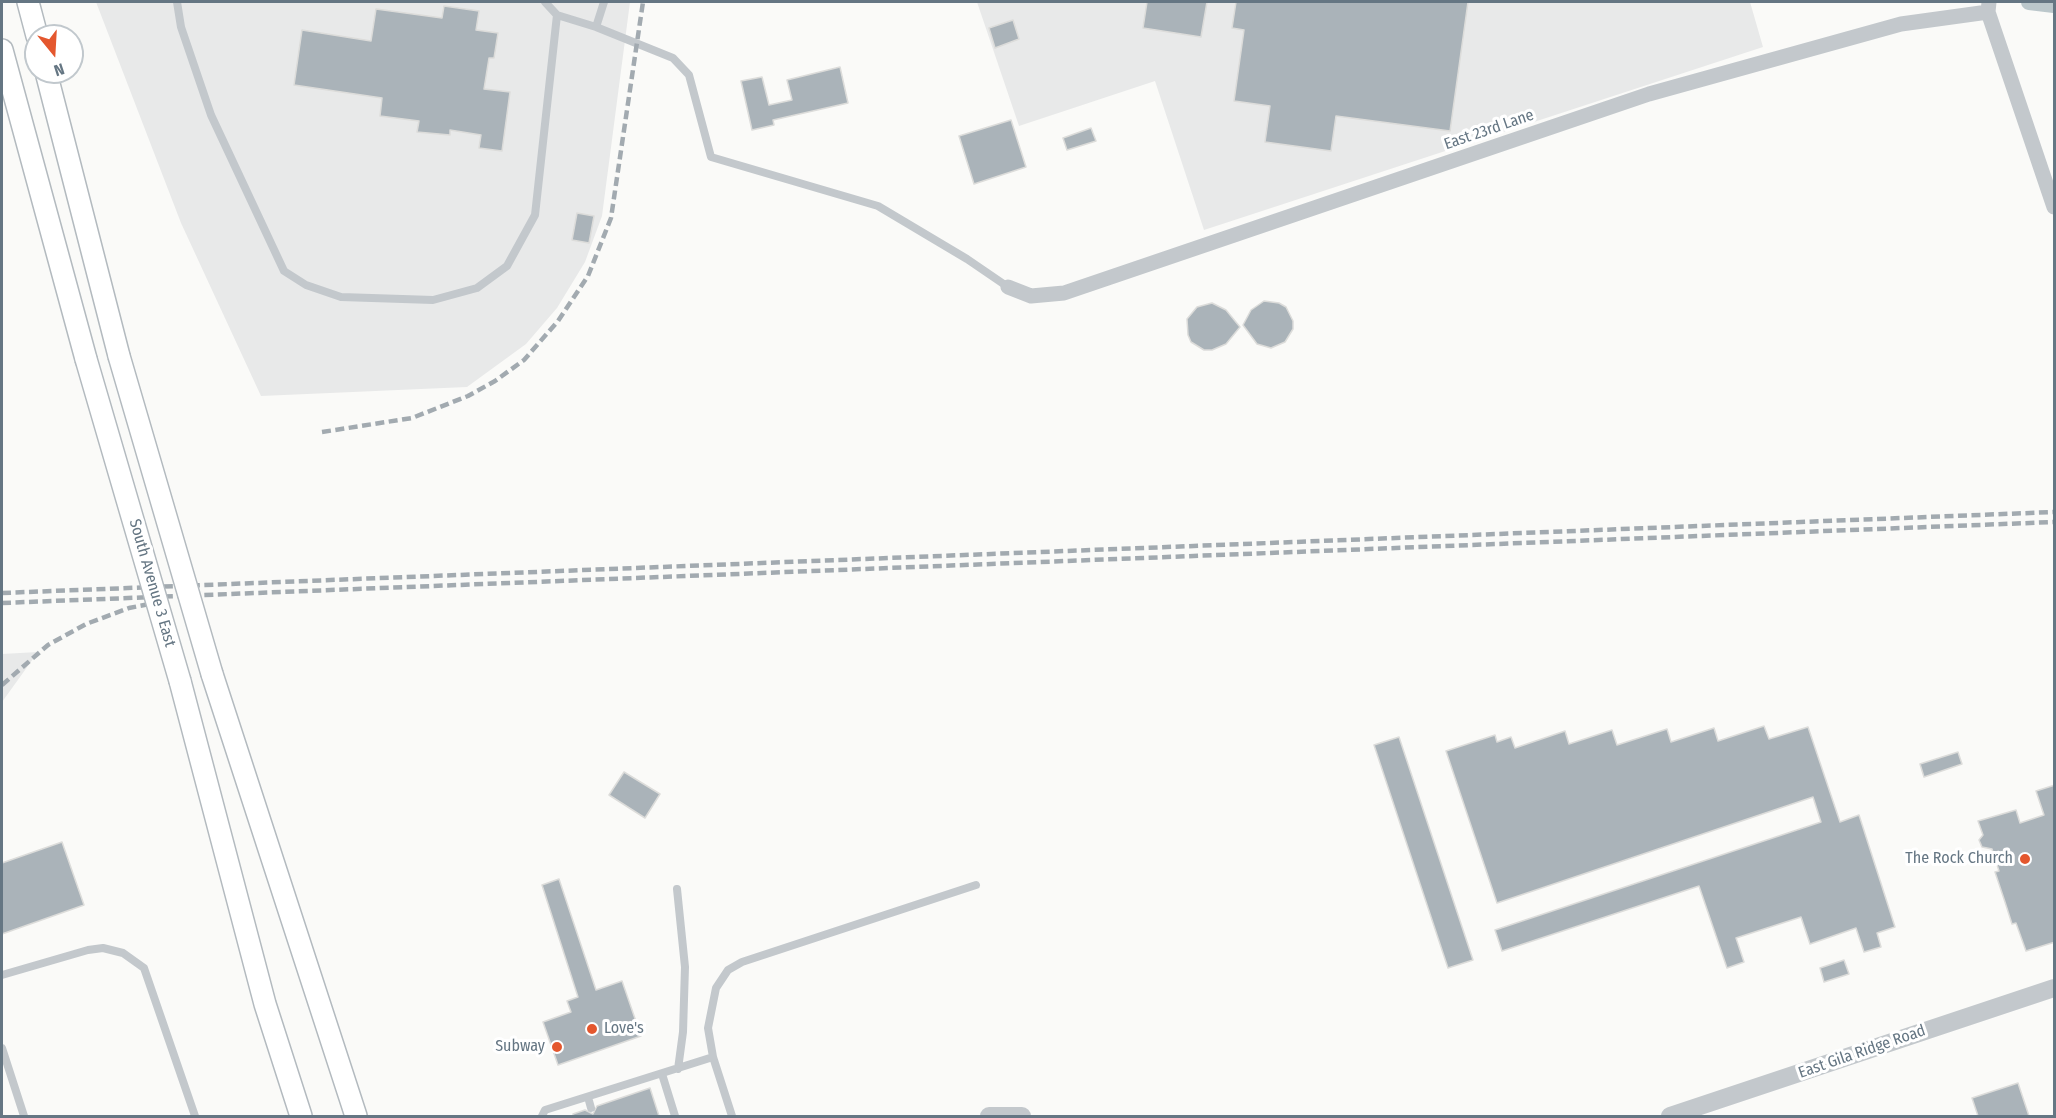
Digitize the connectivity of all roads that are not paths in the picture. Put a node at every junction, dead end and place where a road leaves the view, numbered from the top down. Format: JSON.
{"nodes":[{"id":1,"x":28,"y":2,"type":"edge"},
{"id":2,"x":177,"y":2,"type":"edge"},
{"id":3,"x":545,"y":2,"type":"edge"},
{"id":4,"x":604,"y":2,"type":"edge"},
{"id":5,"x":1988,"y":7,"type":"edge"},
{"id":6,"x":557,"y":15,"type":"junction"},
{"id":7,"x":34,"y":24,"type":"edge"},
{"id":8,"x":596,"y":27,"type":"junction"},
{"id":9,"x":2,"y":51,"type":"edge"},
{"id":10,"x":49,"y":84,"type":"edge"},
{"id":11,"x":2055,"y":207,"type":"edge"},
{"id":12,"x":1008,"y":288,"type":"joint"},
{"id":13,"x":976,"y":885,"type":"dead end"},
{"id":14,"x":677,"y":889,"type":"dead end"},
{"id":15,"x":2,"y":975,"type":"edge"},
{"id":16,"x":2055,"y":987,"type":"edge"},
{"id":17,"x":2,"y":1048,"type":"edge"},
{"id":18,"x":713,"y":1057,"type":"junction"},
{"id":19,"x":678,"y":1069,"type":"junction"},
{"id":20,"x":662,"y":1074,"type":"junction"},
{"id":21,"x":628,"y":1084,"type":"junction"},
{"id":22,"x":609,"y":1090,"type":"junction"},
{"id":23,"x":632,"y":1095,"type":"dead end"},
{"id":24,"x":588,"y":1097,"type":"junction"},
{"id":25,"x":612,"y":1101,"type":"dead end"},
{"id":26,"x":591,"y":1108,"type":"dead end"},
{"id":27,"x":24,"y":1116,"type":"edge"},
{"id":28,"x":195,"y":1116,"type":"edge"},
{"id":29,"x":301,"y":1116,"type":"edge"},
{"id":30,"x":356,"y":1116,"type":"edge"},
{"id":31,"x":542,"y":1116,"type":"edge"},
{"id":32,"x":675,"y":1116,"type":"edge"},
{"id":33,"x":732,"y":1116,"type":"edge"},
{"id":34,"x":989,"y":1116,"type":"edge"},
{"id":35,"x":1022,"y":1116,"type":"edge"},
{"id":36,"x":1670,"y":1116,"type":"edge"}],
"edges":[{"from":1,"to":7,"type":"main road"},
{"from":2,"to":6,"type":"lane"},
{"from":3,"to":6,"type":"lane"},
{"from":4,"to":8,"type":"lane"},
{"from":5,"to":11,"type":"street"},
{"from":5,"to":12,"type":"street","name":"East 23rd Lane"},
{"from":6,"to":8,"type":"lane"},
{"from":8,"to":12,"type":"lane"},
{"from":9,"to":29,"type":"main road","name":"South Avenue 3 East","bridge":true},
{"from":10,"to":30,"type":"main road","name":"South Avenue 3 East","bridge":true},
{"from":13,"to":18,"type":"lane"},
{"from":14,"to":19,"type":"lane"},
{"from":15,"to":28,"type":"lane"},
{"from":16,"to":36,"type":"street","name":"East Gila Ridge Road"},
{"from":17,"to":27,"type":"lane"},
{"from":18,"to":19,"type":"lane"},
{"from":18,"to":33,"type":"lane"},
{"from":19,"to":20,"type":"lane"},
{"from":20,"to":21,"type":"lane"},
{"from":20,"to":32,"type":"lane"},
{"from":21,"to":22,"type":"lane"},
{"from":21,"to":23,"type":"lane"},
{"from":22,"to":24,"type":"lane"},
{"from":22,"to":25,"type":"lane"},
{"from":24,"to":26,"type":"lane"},
{"from":24,"to":31,"type":"lane"},
{"from":34,"to":35,"type":"street"}]}
